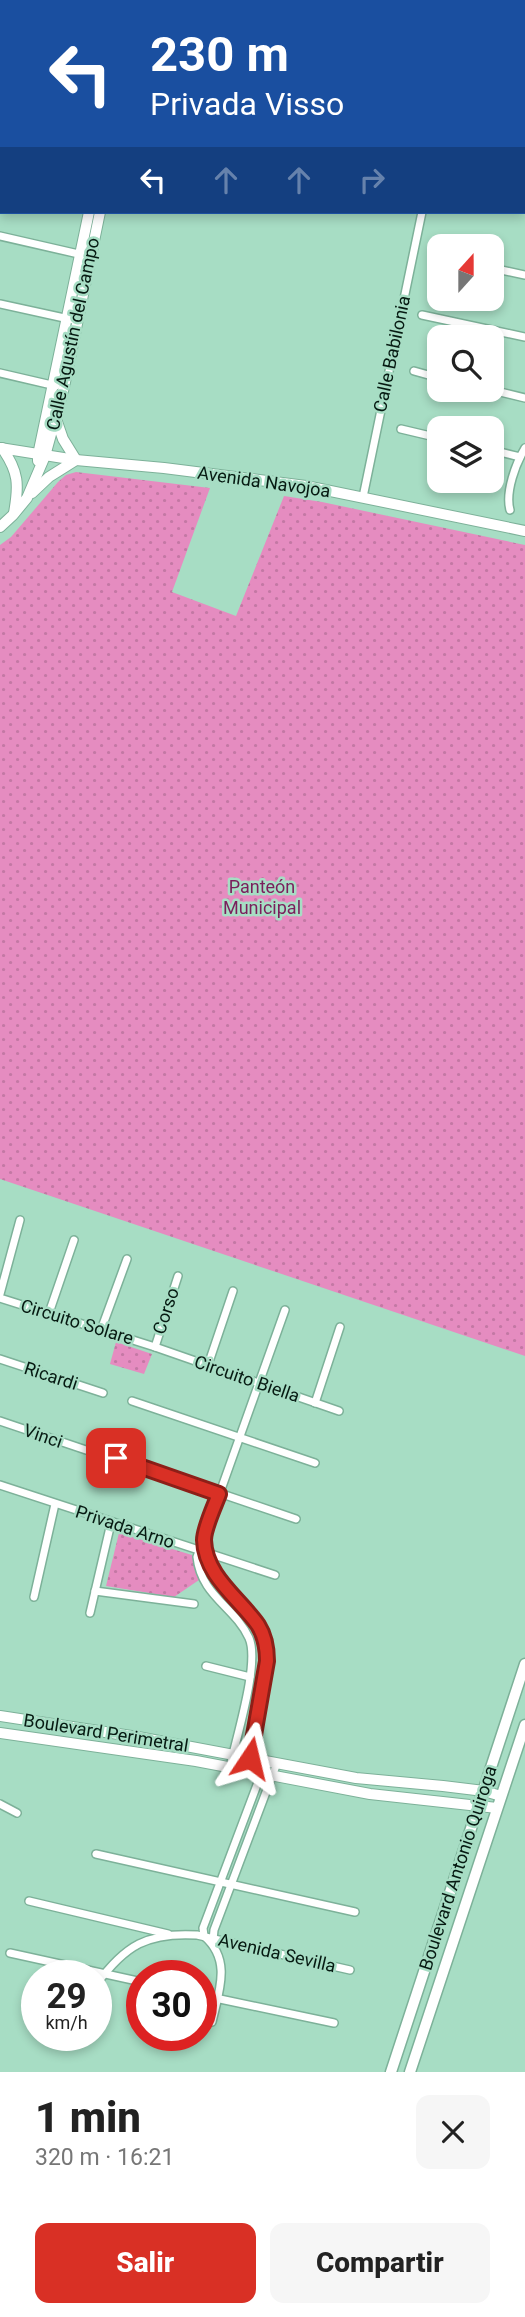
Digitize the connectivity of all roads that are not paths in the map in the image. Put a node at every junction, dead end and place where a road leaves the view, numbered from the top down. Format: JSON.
{"nodes":[{"id":1,"x":89,"y":214,"type":"edge"},
{"id":2,"x":99,"y":214,"type":"edge"},
{"id":3,"x":422,"y":214,"type":"edge"},
{"id":4,"x":0,"y":236,"type":"edge"},
{"id":5,"x":85,"y":256,"type":"junction"},
{"id":6,"x":504,"y":271,"type":"edge"},
{"id":7,"x":525,"y":275,"type":"edge"},
{"id":8,"x":0,"y":304,"type":"edge"},
{"id":9,"x":422,"y":315,"type":"dead end"},
{"id":10,"x":66,"y":319,"type":"junction"},
{"id":11,"x":78,"y":321,"type":"junction"},
{"id":12,"x":525,"y":337,"type":"edge"},
{"id":13,"x":414,"y":370,"type":"dead end"},
{"id":14,"x":0,"y":373,"type":"edge"},
{"id":15,"x":427,"y":374,"type":"edge"},
{"id":16,"x":52,"y":385,"type":"junction"},
{"id":17,"x":64,"y":387,"type":"junction"},
{"id":18,"x":504,"y":393,"type":"edge"},
{"id":19,"x":525,"y":398,"type":"edge"},
{"id":20,"x":56,"y":419,"type":"junction"},
{"id":21,"x":401,"y":429,"type":"dead end"},
{"id":22,"x":427,"y":435,"type":"edge"},
{"id":23,"x":1,"y":448,"type":"edge"},
{"id":24,"x":525,"y":448,"type":"edge"},
{"id":25,"x":504,"y":453,"type":"edge"},
{"id":26,"x":42,"y":455,"type":"junction"},
{"id":27,"x":520,"y":457,"type":"junction"},
{"id":28,"x":76,"y":460,"type":"junction"},
{"id":29,"x":363,"y":497,"type":"junction"},
{"id":30,"x":27,"y":498,"type":"junction"},
{"id":31,"x":510,"y":510,"type":"dead end"},
{"id":32,"x":13,"y":515,"type":"junction"},
{"id":33,"x":0,"y":527,"type":"edge"},
{"id":34,"x":525,"y":531,"type":"edge"},
{"id":35,"x":20,"y":1220,"type":"dead end"},
{"id":36,"x":74,"y":1240,"type":"dead end"},
{"id":37,"x":127,"y":1259,"type":"dead end"},
{"id":38,"x":178,"y":1276,"type":"dead end"},
{"id":39,"x":233,"y":1291,"type":"dead end"},
{"id":40,"x":0,"y":1296,"type":"edge"},
{"id":41,"x":285,"y":1310,"type":"dead end"},
{"id":42,"x":49,"y":1314,"type":"junction"},
{"id":43,"x":340,"y":1327,"type":"dead end"},
{"id":44,"x":101,"y":1330,"type":"junction"},
{"id":45,"x":155,"y":1347,"type":"junction"},
{"id":46,"x":0,"y":1359,"type":"edge"},
{"id":47,"x":208,"y":1366,"type":"junction"},
{"id":48,"x":257,"y":1383,"type":"junction"},
{"id":49,"x":103,"y":1393,"type":"dead end"},
{"id":50,"x":132,"y":1401,"type":"dead end"},
{"id":51,"x":315,"y":1403,"type":"junction"},
{"id":52,"x":339,"y":1411,"type":"dead end"},
{"id":53,"x":0,"y":1421,"type":"edge"},
{"id":54,"x":239,"y":1438,"type":"junction"},
{"id":55,"x":86,"y":1450,"type":"dead end"},
{"id":56,"x":116,"y":1458,"type":"dead end"},
{"id":57,"x":315,"y":1463,"type":"dead end"},
{"id":58,"x":0,"y":1486,"type":"edge"},
{"id":59,"x":219,"y":1494,"type":"junction"},
{"id":60,"x":55,"y":1504,"type":"junction"},
{"id":61,"x":296,"y":1519,"type":"dead end"},
{"id":62,"x":111,"y":1523,"type":"junction"},
{"id":63,"x":204,"y":1539,"type":"junction"},
{"id":64,"x":198,"y":1550,"type":"junction"},
{"id":65,"x":208,"y":1554,"type":"junction"},
{"id":66,"x":275,"y":1575,"type":"dead end"},
{"id":67,"x":96,"y":1591,"type":"junction"},
{"id":68,"x":232,"y":1596,"type":"junction"},
{"id":69,"x":34,"y":1597,"type":"dead end"},
{"id":70,"x":194,"y":1604,"type":"dead end"},
{"id":71,"x":222,"y":1605,"type":"junction"},
{"id":72,"x":90,"y":1613,"type":"dead end"},
{"id":73,"x":267,"y":1652,"type":"junction"},
{"id":74,"x":252,"y":1653,"type":"junction"},
{"id":75,"x":525,"y":1664,"type":"edge"},
{"id":76,"x":206,"y":1666,"type":"dead end"},
{"id":77,"x":245,"y":1676,"type":"junction"},
{"id":78,"x":245,"y":1702,"type":"junction"},
{"id":79,"x":260,"y":1705,"type":"junction"},
{"id":80,"x":0,"y":1716,"type":"edge"},
{"id":81,"x":525,"y":1725,"type":"edge"},
{"id":82,"x":0,"y":1733,"type":"edge"},
{"id":83,"x":138,"y":1737,"type":"junction"},
{"id":84,"x":122,"y":1750,"type":"junction"},
{"id":85,"x":233,"y":1754,"type":"junction"},
{"id":86,"x":250,"y":1758,"type":"junction"},
{"id":87,"x":272,"y":1762,"type":"junction"},
{"id":88,"x":230,"y":1767,"type":"junction"},
{"id":89,"x":247,"y":1770,"type":"junction"},
{"id":90,"x":261,"y":1773,"type":"junction"},
{"id":91,"x":273,"y":1775,"type":"junction"},
{"id":92,"x":484,"y":1791,"type":"junction"},
{"id":93,"x":501,"y":1796,"type":"junction"},
{"id":94,"x":0,"y":1804,"type":"edge"},
{"id":95,"x":480,"y":1805,"type":"junction"},
{"id":96,"x":497,"y":1808,"type":"junction"},
{"id":97,"x":18,"y":1813,"type":"dead end"},
{"id":98,"x":236,"y":1842,"type":"junction"},
{"id":99,"x":247,"y":1847,"type":"junction"},
{"id":100,"x":96,"y":1854,"type":"dead end"},
{"id":101,"x":221,"y":1882,"type":"junction"},
{"id":102,"x":232,"y":1885,"type":"junction"},
{"id":103,"x":29,"y":1901,"type":"dead end"},
{"id":104,"x":355,"y":1912,"type":"dead end"},
{"id":105,"x":172,"y":1934,"type":"junction"},
{"id":106,"x":204,"y":1936,"type":"junction"},
{"id":107,"x":213,"y":1941,"type":"junction"},
{"id":108,"x":10,"y":1953,"type":"dead end"},
{"id":109,"x":41,"y":1960,"type":"edge"},
{"id":110,"x":112,"y":1965,"type":"edge"},
{"id":111,"x":350,"y":1970,"type":"dead end"},
{"id":112,"x":217,"y":1999,"type":"joint"},
{"id":113,"x":334,"y":2023,"type":"dead end"},
{"id":114,"x":391,"y":2072,"type":"edge"},
{"id":115,"x":410,"y":2072,"type":"edge"}],
"edges":[{"from":1,"to":5,"type":"street","name":"Calle Agustín del Campo"},
{"from":2,"to":5,"type":"street","name":"Calle Agustín del Campo"},
{"from":3,"to":29,"type":"street","name":"Calle Babilonia"},
{"from":4,"to":5,"type":"street"},
{"from":5,"to":10,"type":"street","name":"Calle Agustín del Campo"},
{"from":5,"to":11,"type":"street","name":"Calle Agustín del Campo"},
{"from":6,"to":7,"type":"street"},
{"from":8,"to":10,"type":"street"},
{"from":9,"to":12,"type":"street"},
{"from":10,"to":11,"type":"street"},
{"from":10,"to":16,"type":"street","name":"Calle Agustín del Campo"},
{"from":11,"to":17,"type":"street","name":"Calle Agustín del Campo"},
{"from":13,"to":15,"type":"street"},
{"from":14,"to":16,"type":"street"},
{"from":16,"to":17,"type":"street"},
{"from":16,"to":26,"type":"street","name":"Calle Agustín del Campo"},
{"from":17,"to":20,"type":"street","name":"Calle Agustín del Campo"},
{"from":18,"to":19,"type":"street"},
{"from":20,"to":26,"type":"street","name":"Calle Agustín del Campo"},
{"from":20,"to":28,"type":"street"},
{"from":21,"to":22,"type":"street"},
{"from":23,"to":26,"type":"street","name":"Avenida Navojoa"},
{"from":23,"to":32,"type":"street"},
{"from":24,"to":27,"type":"street"},
{"from":25,"to":27,"type":"street"},
{"from":26,"to":28,"type":"street","name":"Avenida Navojoa"},
{"from":26,"to":30,"type":"street"},
{"from":27,"to":31,"type":"street"},
{"from":28,"to":29,"type":"street","name":"Avenida Navojoa"},
{"from":28,"to":30,"type":"street"},
{"from":29,"to":34,"type":"street","name":"Avenida Navojoa"},
{"from":30,"to":32,"type":"street"},
{"from":32,"to":33,"type":"street"},
{"from":35,"to":40,"type":"street"},
{"from":36,"to":42,"type":"street"},
{"from":37,"to":44,"type":"street"},
{"from":38,"to":45,"type":"street","name":"Corso"},
{"from":39,"to":47,"type":"street"},
{"from":40,"to":42,"type":"street","name":"Circuito Solare"},
{"from":41,"to":48,"type":"street"},
{"from":42,"to":44,"type":"street","name":"Circuito Solare"},
{"from":43,"to":51,"type":"street"},
{"from":44,"to":45,"type":"street","name":"Circuito Solare"},
{"from":45,"to":47,"type":"street","name":"Circuito Biella"},
{"from":46,"to":49,"type":"street","name":"Ricardi"},
{"from":47,"to":48,"type":"street","name":"Circuito Biella"},
{"from":48,"to":51,"type":"street","name":"Circuito Biella"},
{"from":48,"to":54,"type":"street"},
{"from":50,"to":54,"type":"street"},
{"from":51,"to":52,"type":"street","name":"Circuito Biella"},
{"from":53,"to":55,"type":"street","name":"Vinci"},
{"from":54,"to":57,"type":"street"},
{"from":54,"to":59,"type":"street"},
{"from":56,"to":59,"type":"street"},
{"from":58,"to":60,"type":"street"},
{"from":59,"to":61,"type":"street"},
{"from":59,"to":63,"type":"street"},
{"from":60,"to":62,"type":"street","name":"Privada Arno"},
{"from":60,"to":69,"type":"street"},
{"from":62,"to":64,"type":"street","name":"Privada Arno"},
{"from":62,"to":67,"type":"street"},
{"from":63,"to":64,"type":"street"},
{"from":63,"to":65,"type":"street"},
{"from":64,"to":65,"type":"street","name":"Privada Arno"},
{"from":64,"to":71,"type":"street"},
{"from":65,"to":66,"type":"street","name":"Privada Arno"},
{"from":65,"to":68,"type":"street"},
{"from":67,"to":70,"type":"street"},
{"from":67,"to":72,"type":"street"},
{"from":68,"to":71,"type":"street"},
{"from":68,"to":73,"type":"street"},
{"from":71,"to":74,"type":"street"},
{"from":73,"to":74,"type":"street"},
{"from":73,"to":79,"type":"street"},
{"from":74,"to":77,"type":"street"},
{"from":75,"to":92,"type":"main road","name":"Boulevard Antonio Quiroga"},
{"from":76,"to":77,"type":"street"},
{"from":77,"to":78,"type":"street"},
{"from":78,"to":79,"type":"street"},
{"from":78,"to":85,"type":"street"},
{"from":79,"to":86,"type":"street"},
{"from":80,"to":83,"type":"street","name":"Boulevard Perimetral"},
{"from":81,"to":93,"type":"main road","name":"Boulevard Antonio Quiroga"},
{"from":82,"to":84,"type":"street","name":"Boulevard Perimetral"},
{"from":83,"to":84,"type":"street"},
{"from":83,"to":85,"type":"street","name":"Boulevard Perimetral"},
{"from":84,"to":88,"type":"street","name":"Boulevard Perimetral"},
{"from":85,"to":86,"type":"street","name":"Boulevard Perimetral"},
{"from":85,"to":88,"type":"street"},
{"from":86,"to":87,"type":"street","name":"Boulevard Perimetral"},
{"from":86,"to":89,"type":"street"},
{"from":87,"to":90,"type":"street"},
{"from":87,"to":91,"type":"street"},
{"from":87,"to":92,"type":"street","name":"Boulevard Perimetral"},
{"from":88,"to":89,"type":"street","name":"Boulevard Perimetral"},
{"from":89,"to":90,"type":"street","name":"Boulevard Perimetral"},
{"from":90,"to":91,"type":"street","name":"Boulevard Perimetral"},
{"from":90,"to":98,"type":"street"},
{"from":91,"to":95,"type":"street","name":"Boulevard Perimetral"},
{"from":91,"to":99,"type":"street"},
{"from":92,"to":93,"type":"street","name":"Boulevard Perimetral"},
{"from":92,"to":95,"type":"main road","name":"Boulevard Antonio Quiroga"},
{"from":93,"to":96,"type":"main road","name":"Boulevard Antonio Quiroga"},
{"from":94,"to":97,"type":"street"},
{"from":95,"to":96,"type":"street","name":"Boulevard Perimetral"},
{"from":95,"to":114,"type":"main road","name":"Boulevard Antonio Quiroga"},
{"from":96,"to":115,"type":"main road","name":"Boulevard Antonio Quiroga"},
{"from":98,"to":99,"type":"street"},
{"from":98,"to":101,"type":"street"},
{"from":99,"to":102,"type":"street"},
{"from":100,"to":101,"type":"street"},
{"from":101,"to":102,"type":"street"},
{"from":101,"to":106,"type":"street"},
{"from":102,"to":104,"type":"street"},
{"from":102,"to":107,"type":"street"},
{"from":103,"to":105,"type":"street"},
{"from":105,"to":106,"type":"street","name":"Avenida Sevilla"},
{"from":105,"to":110,"type":"street"},
{"from":106,"to":107,"type":"street","name":"Avenida Sevilla"},
{"from":107,"to":111,"type":"street","name":"Avenida Sevilla"},
{"from":107,"to":112,"type":"street"},
{"from":108,"to":109,"type":"street"},
{"from":112,"to":113,"type":"street"}]}
